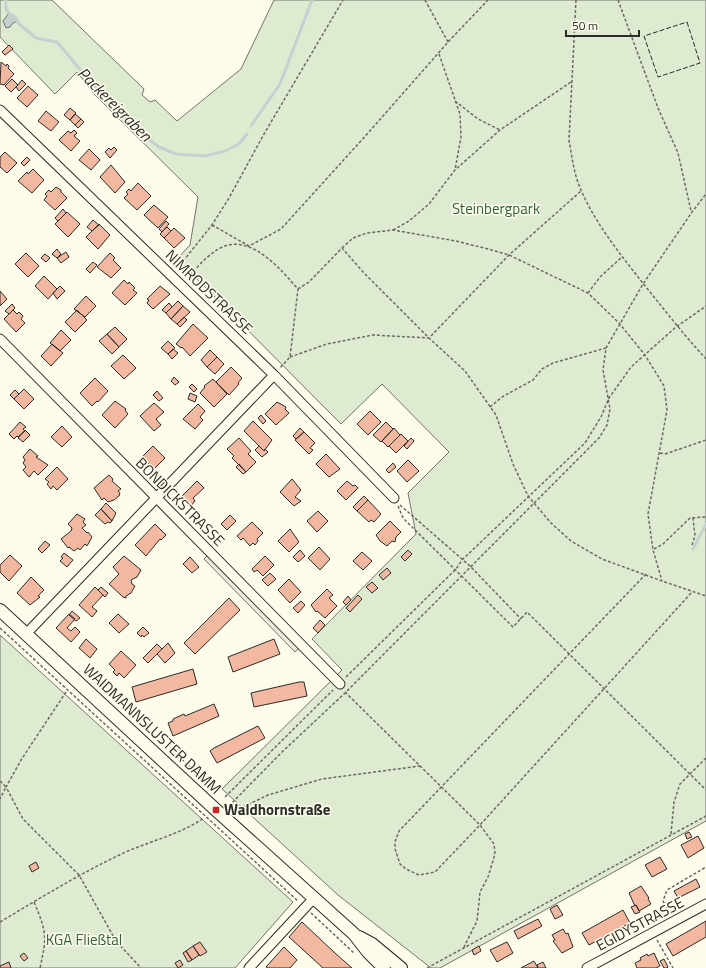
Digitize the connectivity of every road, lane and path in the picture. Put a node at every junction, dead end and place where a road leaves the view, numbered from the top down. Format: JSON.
{"nodes":[{"id":1,"x":343,"y":0,"type":"edge"},
{"id":2,"x":425,"y":0,"type":"edge"},
{"id":3,"x":488,"y":0,"type":"edge"},
{"id":4,"x":576,"y":0,"type":"edge"},
{"id":5,"x":618,"y":0,"type":"edge"},
{"id":6,"x":448,"y":42,"type":"junction"},
{"id":7,"x":439,"y":53,"type":"junction"},
{"id":8,"x":571,"y":82,"type":"junction"},
{"id":9,"x":455,"y":101,"type":"junction"},
{"id":10,"x":0,"y":110,"type":"edge"},
{"id":11,"x":500,"y":130,"type":"junction"},
{"id":12,"x":455,"y":170,"type":"junction"},
{"id":13,"x":581,"y":190,"type":"junction"},
{"id":14,"x":706,"y":194,"type":"edge"},
{"id":15,"x":692,"y":212,"type":"junction"},
{"id":16,"x":212,"y":225,"type":"junction"},
{"id":17,"x":393,"y":230,"type":"junction"},
{"id":18,"x":249,"y":246,"type":"junction"},
{"id":19,"x":342,"y":248,"type":"junction"},
{"id":20,"x":508,"y":255,"type":"junction"},
{"id":21,"x":622,"y":257,"type":"junction"},
{"id":22,"x":180,"y":265,"type":"dead end"},
{"id":23,"x":190,"y":275,"type":"dead end"},
{"id":24,"x":643,"y":284,"type":"junction"},
{"id":25,"x":298,"y":289,"type":"junction"},
{"id":26,"x":588,"y":292,"type":"junction"},
{"id":27,"x":706,"y":306,"type":"edge"},
{"id":28,"x":619,"y":323,"type":"junction"},
{"id":29,"x":676,"y":327,"type":"junction"},
{"id":30,"x":429,"y":338,"type":"junction"},
{"id":31,"x":0,"y":339,"type":"edge"},
{"id":32,"x":606,"y":348,"type":"junction"},
{"id":33,"x":645,"y":355,"type":"junction"},
{"id":34,"x":290,"y":357,"type":"junction"},
{"id":35,"x":706,"y":359,"type":"edge"},
{"id":36,"x":274,"y":375,"type":"junction"},
{"id":37,"x":609,"y":398,"type":"junction"},
{"id":38,"x":490,"y":406,"type":"junction"},
{"id":39,"x":706,"y":440,"type":"edge"},
{"id":40,"x":660,"y":453,"type":"junction"},
{"id":41,"x":528,"y":496,"type":"junction"},
{"id":42,"x":157,"y":498,"type":"junction"},
{"id":43,"x":394,"y":498,"type":"junction"},
{"id":44,"x":534,"y":503,"type":"junction"},
{"id":45,"x":706,"y":517,"type":"edge"},
{"id":46,"x":693,"y":518,"type":"junction"},
{"id":47,"x":692,"y":544,"type":"dead end"},
{"id":48,"x":653,"y":550,"type":"junction"},
{"id":49,"x":462,"y":560,"type":"junction"},
{"id":50,"x":470,"y":566,"type":"junction"},
{"id":51,"x":456,"y":569,"type":"junction"},
{"id":52,"x":646,"y":574,"type":"junction"},
{"id":53,"x":462,"y":576,"type":"junction"},
{"id":54,"x":662,"y":581,"type":"junction"},
{"id":55,"x":692,"y":592,"type":"junction"},
{"id":56,"x":706,"y":596,"type":"edge"},
{"id":57,"x":0,"y":610,"type":"edge"},
{"id":58,"x":521,"y":619,"type":"junction"},
{"id":59,"x":0,"y":628,"type":"edge"},
{"id":60,"x":26,"y":634,"type":"junction"},
{"id":61,"x":569,"y":654,"type":"junction"},
{"id":62,"x":340,"y":684,"type":"joint"},
{"id":63,"x":604,"y":689,"type":"junction"},
{"id":64,"x":66,"y":692,"type":"dead end"},
{"id":65,"x":346,"y":693,"type":"junction"},
{"id":66,"x":706,"y":758,"type":"edge"},
{"id":67,"x":420,"y":766,"type":"junction"},
{"id":68,"x":689,"y":775,"type":"junction"},
{"id":69,"x":0,"y":781,"type":"edge"},
{"id":70,"x":6,"y":787,"type":"junction"},
{"id":71,"x":442,"y":787,"type":"junction"},
{"id":72,"x":706,"y":790,"type":"edge"},
{"id":73,"x":0,"y":799,"type":"edge"},
{"id":74,"x":232,"y":803,"type":"dead end"},
{"id":75,"x":239,"y":809,"type":"dead end"},
{"id":76,"x":706,"y":816,"type":"edge"},
{"id":77,"x":204,"y":818,"type":"dead end"},
{"id":78,"x":480,"y":825,"type":"junction"},
{"id":79,"x":671,"y":835,"type":"junction"},
{"id":80,"x":706,"y":867,"type":"edge"},
{"id":81,"x":78,"y":875,"type":"junction"},
{"id":82,"x":314,"y":898,"type":"junction"},
{"id":83,"x":34,"y":902,"type":"junction"},
{"id":84,"x":706,"y":904,"type":"edge"},
{"id":85,"x":305,"y":908,"type":"junction"},
{"id":86,"x":674,"y":921,"type":"junction"},
{"id":87,"x":0,"y":922,"type":"edge"},
{"id":88,"x":653,"y":932,"type":"junction"},
{"id":89,"x":354,"y":934,"type":"junction"},
{"id":90,"x":463,"y":949,"type":"junction"},
{"id":91,"x":354,"y":953,"type":"dead end"},
{"id":92,"x":40,"y":968,"type":"edge"},
{"id":93,"x":141,"y":968,"type":"edge"},
{"id":94,"x":249,"y":968,"type":"edge"},
{"id":95,"x":384,"y":968,"type":"edge"},
{"id":96,"x":401,"y":968,"type":"edge"},
{"id":97,"x":427,"y":968,"type":"edge"},
{"id":98,"x":587,"y":968,"type":"edge"},
{"id":99,"x":673,"y":968,"type":"edge"}],
"edges":[{"from":1,"to":16,"type":"path"},
{"from":2,"to":6,"type":"path"},
{"from":3,"to":6,"type":"path"},
{"from":4,"to":8,"type":"path"},
{"from":5,"to":15,"type":"path"},
{"from":6,"to":7,"type":"path"},
{"from":7,"to":9,"type":"path"},
{"from":7,"to":18,"type":"path"},
{"from":8,"to":11,"type":"path"},
{"from":8,"to":13,"type":"path"},
{"from":9,"to":11,"type":"path"},
{"from":9,"to":12,"type":"path"},
{"from":10,"to":36,"type":"street","name":"NIMRODSTRASSE"},
{"from":11,"to":12,"type":"path"},
{"from":12,"to":17,"type":"path"},
{"from":13,"to":20,"type":"path"},
{"from":13,"to":21,"type":"path"},
{"from":14,"to":15,"type":"path"},
{"from":15,"to":24,"type":"path"},
{"from":16,"to":18,"type":"path"},
{"from":16,"to":22,"type":"path"},
{"from":17,"to":19,"type":"path"},
{"from":17,"to":20,"type":"path"},
{"from":18,"to":23,"type":"path"},
{"from":18,"to":25,"type":"path"},
{"from":19,"to":25,"type":"path"},
{"from":19,"to":30,"type":"path"},
{"from":20,"to":26,"type":"path"},
{"from":20,"to":30,"type":"path"},
{"from":21,"to":24,"type":"path"},
{"from":21,"to":26,"type":"path"},
{"from":24,"to":28,"type":"path"},
{"from":24,"to":29,"type":"path"},
{"from":25,"to":34,"type":"path"},
{"from":26,"to":28,"type":"path"},
{"from":27,"to":29,"type":"path"},
{"from":28,"to":32,"type":"path"},
{"from":28,"to":33,"type":"path"},
{"from":29,"to":33,"type":"path"},
{"from":29,"to":35,"type":"path"},
{"from":30,"to":34,"type":"path"},
{"from":30,"to":38,"type":"path"},
{"from":31,"to":42,"type":"street","name":"BONDICKSTRASSE"},
{"from":32,"to":37,"type":"path"},
{"from":32,"to":38,"type":"path"},
{"from":33,"to":37,"type":"path"},
{"from":33,"to":40,"type":"path"},
{"from":34,"to":36,"type":"path"},
{"from":36,"to":42,"type":"street"},
{"from":36,"to":43,"type":"street","name":"NIMRODSTRASSE"},
{"from":37,"to":41,"type":"path"},
{"from":37,"to":44,"type":"path"},
{"from":38,"to":41,"type":"path"},
{"from":39,"to":40,"type":"path"},
{"from":40,"to":48,"type":"path"},
{"from":41,"to":44,"type":"path"},
{"from":41,"to":49,"type":"path"},
{"from":42,"to":60,"type":"street"},
{"from":42,"to":62,"type":"street","name":"BONDICKSTRASSE"},
{"from":43,"to":49,"type":"path"},
{"from":43,"to":51,"type":"path"},
{"from":44,"to":50,"type":"path"},
{"from":44,"to":52,"type":"path"},
{"from":45,"to":46,"type":"path"},
{"from":46,"to":47,"type":"path"},
{"from":46,"to":48,"type":"path"},
{"from":48,"to":54,"type":"path"},
{"from":49,"to":50,"type":"path"},
{"from":49,"to":51,"type":"path"},
{"from":50,"to":53,"type":"path"},
{"from":50,"to":58,"type":"path"},
{"from":51,"to":53,"type":"path"},
{"from":52,"to":54,"type":"path"},
{"from":52,"to":61,"type":"path"},
{"from":53,"to":58,"type":"path"},
{"from":53,"to":65,"type":"path"},
{"from":54,"to":55,"type":"path"},
{"from":55,"to":56,"type":"path"},
{"from":55,"to":63,"type":"path"},
{"from":57,"to":60,"type":"main road","name":"WAIDMANNSLUSTER DAMM"},
{"from":58,"to":61,"type":"path"},
{"from":59,"to":85,"type":"path"},
{"from":60,"to":82,"type":"main road","name":"WAIDMANNSLUSTER DAMM"},
{"from":61,"to":63,"type":"path"},
{"from":61,"to":71,"type":"path"},
{"from":62,"to":65,"type":"path"},
{"from":63,"to":68,"type":"path"},
{"from":63,"to":78,"type":"path"},
{"from":64,"to":70,"type":"path"},
{"from":65,"to":67,"type":"path"},
{"from":65,"to":74,"type":"path"},
{"from":66,"to":68,"type":"path"},
{"from":67,"to":71,"type":"path"},
{"from":67,"to":75,"type":"path"},
{"from":68,"to":72,"type":"path"},
{"from":68,"to":79,"type":"path"},
{"from":69,"to":70,"type":"path"},
{"from":70,"to":73,"type":"path"},
{"from":70,"to":81,"type":"path"},
{"from":71,"to":78,"type":"path"},
{"from":71,"to":78,"type":"path"},
{"from":76,"to":79,"type":"path"},
{"from":77,"to":81,"type":"path"},
{"from":78,"to":90,"type":"path"},
{"from":79,"to":90,"type":"path"},
{"from":80,"to":86,"type":"path"},
{"from":81,"to":83,"type":"path"},
{"from":81,"to":93,"type":"path"},
{"from":82,"to":85,"type":"street"},
{"from":82,"to":89,"type":"main road","name":"WAIDMANNSLUSTER DAMM"},
{"from":83,"to":87,"type":"path"},
{"from":83,"to":92,"type":"path"},
{"from":84,"to":86,"type":"street","name":"EGIDYSTRASSE"},
{"from":85,"to":91,"type":"path"},
{"from":85,"to":94,"type":"street"},
{"from":86,"to":88,"type":"street","name":"EGIDYSTRASSE"},
{"from":88,"to":98,"type":"street","name":"EGIDYSTRASSE"},
{"from":88,"to":99,"type":"path"},
{"from":89,"to":95,"type":"main road","name":"WAIDMANNSLUSTER DAMM"},
{"from":89,"to":96,"type":"main road","name":"WAIDMANNSLUSTER DAMM"},
{"from":90,"to":97,"type":"path"}]}
